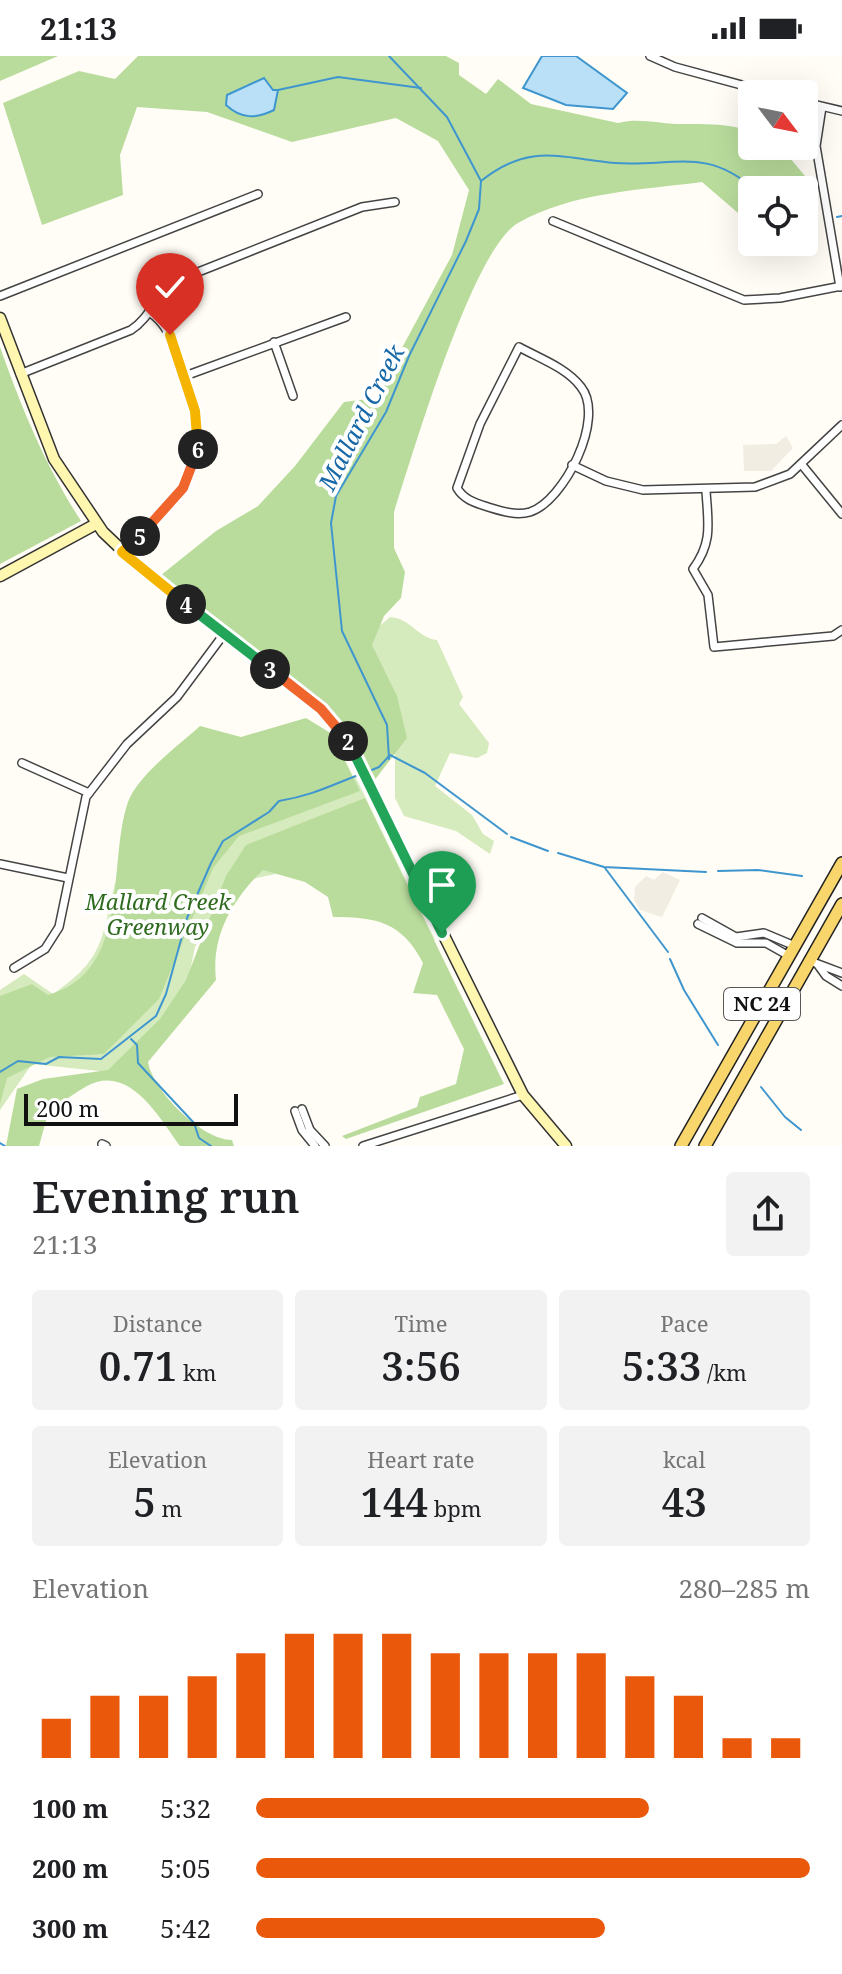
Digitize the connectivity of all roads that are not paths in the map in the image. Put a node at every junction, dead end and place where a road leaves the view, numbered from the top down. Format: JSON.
{"nodes":[{"id":1,"x":650,"y":56,"type":"edge"},
{"id":2,"x":738,"y":84,"type":"edge"},
{"id":3,"x":818,"y":106,"type":"edge"},
{"id":4,"x":822,"y":107,"type":"junction"},
{"id":5,"x":842,"y":111,"type":"edge"},
{"id":6,"x":258,"y":194,"type":"dead end"},
{"id":7,"x":395,"y":202,"type":"dead end"},
{"id":8,"x":553,"y":221,"type":"dead end"},
{"id":9,"x":841,"y":286,"type":"edge"},
{"id":10,"x":0,"y":296,"type":"edge"},
{"id":11,"x":149,"y":312,"type":"junction"},
{"id":12,"x":346,"y":317,"type":"dead end"},
{"id":13,"x":0,"y":318,"type":"edge"},
{"id":14,"x":274,"y":342,"type":"junction"},
{"id":15,"x":20,"y":374,"type":"junction"},
{"id":16,"x":185,"y":376,"type":"junction"},
{"id":17,"x":293,"y":396,"type":"dead end"},
{"id":18,"x":842,"y":425,"type":"edge"},
{"id":19,"x":572,"y":465,"type":"junction"},
{"id":20,"x":802,"y":465,"type":"junction"},
{"id":21,"x":706,"y":491,"type":"junction"},
{"id":22,"x":842,"y":514,"type":"edge"},
{"id":23,"x":96,"y":524,"type":"junction"},
{"id":24,"x":122,"y":552,"type":"junction"},
{"id":25,"x":0,"y":576,"type":"edge"},
{"id":26,"x":842,"y":630,"type":"edge"},
{"id":27,"x":224,"y":634,"type":"junction"},
{"id":28,"x":22,"y":763,"type":"dead end"},
{"id":29,"x":89,"y":793,"type":"junction"},
{"id":30,"x":842,"y":863,"type":"edge"},
{"id":31,"x":0,"y":864,"type":"edge"},
{"id":32,"x":68,"y":878,"type":"junction"},
{"id":33,"x":842,"y":904,"type":"edge"},
{"id":34,"x":700,"y":921,"type":"dead end"},
{"id":35,"x":792,"y":951,"type":"junction"},
{"id":36,"x":814,"y":963,"type":"junction"},
{"id":37,"x":14,"y":968,"type":"dead end"},
{"id":38,"x":842,"y":973,"type":"edge"},
{"id":39,"x":842,"y":986,"type":"edge"},
{"id":40,"x":523,"y":1095,"type":"junction"},
{"id":41,"x":315,"y":1146,"type":"edge"},
{"id":42,"x":325,"y":1146,"type":"edge"},
{"id":43,"x":363,"y":1146,"type":"edge"},
{"id":44,"x":566,"y":1146,"type":"edge"},
{"id":45,"x":681,"y":1146,"type":"edge"},
{"id":46,"x":705,"y":1146,"type":"edge"}],
"edges":[{"from":1,"to":2,"type":"street"},
{"from":3,"to":4,"type":"street"},
{"from":4,"to":5,"type":"street"},
{"from":4,"to":9,"type":"street"},
{"from":6,"to":10,"type":"street"},
{"from":7,"to":11,"type":"street"},
{"from":8,"to":9,"type":"street"},
{"from":11,"to":15,"type":"street"},
{"from":11,"to":16,"type":"street"},
{"from":12,"to":14,"type":"street"},
{"from":13,"to":15,"type":"main road"},
{"from":14,"to":16,"type":"street"},
{"from":14,"to":17,"type":"street"},
{"from":15,"to":23,"type":"main road"},
{"from":16,"to":24,"type":"street"},
{"from":18,"to":20,"type":"street"},
{"from":19,"to":19,"type":"street"},
{"from":19,"to":21,"type":"street"},
{"from":20,"to":21,"type":"street"},
{"from":20,"to":22,"type":"street"},
{"from":21,"to":26,"type":"street"},
{"from":23,"to":24,"type":"main road"},
{"from":23,"to":25,"type":"main road"},
{"from":24,"to":27,"type":"main road"},
{"from":27,"to":29,"type":"street"},
{"from":27,"to":40,"type":"main road"},
{"from":28,"to":29,"type":"street"},
{"from":29,"to":32,"type":"street"},
{"from":30,"to":35,"type":"main road","number":"NC 24"},
{"from":31,"to":32,"type":"street"},
{"from":32,"to":37,"type":"street"},
{"from":33,"to":36,"type":"main road","number":"NC 24"},
{"from":34,"to":35,"type":"street"},
{"from":35,"to":45,"type":"main road","number":"NC 24"},
{"from":36,"to":38,"type":"street"},
{"from":36,"to":39,"type":"street"},
{"from":36,"to":46,"type":"main road","number":"NC 24"},
{"from":40,"to":43,"type":"street"},
{"from":40,"to":44,"type":"main road"},
{"from":41,"to":42,"type":"street"}]}
